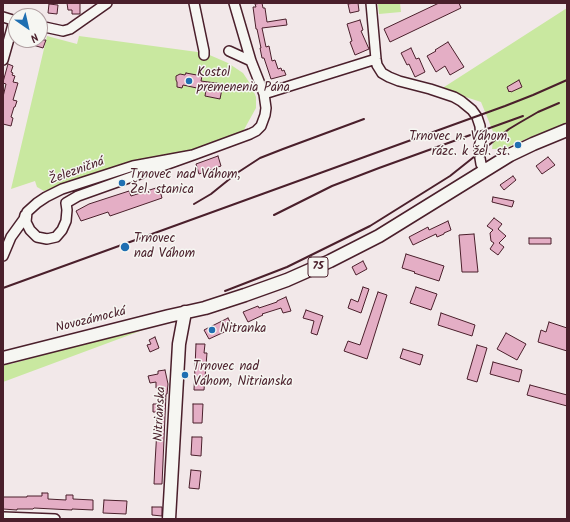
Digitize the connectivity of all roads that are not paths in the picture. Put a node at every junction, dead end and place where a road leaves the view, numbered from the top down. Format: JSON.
{"nodes":[{"id":1,"x":107,"y":3,"type":"edge"},
{"id":2,"x":194,"y":3,"type":"edge"},
{"id":3,"x":234,"y":3,"type":"edge"},
{"id":4,"x":371,"y":3,"type":"edge"},
{"id":5,"x":48,"y":28,"type":"edge"},
{"id":6,"x":8,"y":44,"type":"edge"},
{"id":7,"x":229,"y":51,"type":"dead end"},
{"id":8,"x":204,"y":54,"type":"dead end"},
{"id":9,"x":376,"y":59,"type":"junction"},
{"id":10,"x":3,"y":60,"type":"edge"},
{"id":11,"x":251,"y":61,"type":"junction"},
{"id":12,"x":264,"y":94,"type":"junction"},
{"id":13,"x":567,"y":130,"type":"edge"},
{"id":14,"x":193,"y":155,"type":"junction"},
{"id":15,"x":485,"y":170,"type":"junction"},
{"id":16,"x":27,"y":212,"type":"junction"},
{"id":17,"x":3,"y":256,"type":"edge"},
{"id":18,"x":186,"y":312,"type":"junction"},
{"id":19,"x":3,"y":358,"type":"edge"},
{"id":20,"x":3,"y":518,"type":"edge"},
{"id":21,"x":55,"y":519,"type":"edge"},
{"id":22,"x":169,"y":519,"type":"edge"}],
"edges":[{"from":1,"to":5,"type":"street"},
{"from":2,"to":8,"type":"street"},
{"from":3,"to":11,"type":"street","name":"Železničná"},
{"from":4,"to":9,"type":"street"},
{"from":6,"to":10,"type":"street"},
{"from":7,"to":11,"type":"street"},
{"from":9,"to":12,"type":"street"},
{"from":9,"to":15,"type":"street"},
{"from":11,"to":12,"type":"street","name":"Železničná"},
{"from":12,"to":14,"type":"street","name":"Železničná"},
{"from":13,"to":15,"type":"main road","number":"75"},
{"from":14,"to":16,"type":"street","name":"Železničná"},
{"from":14,"to":16,"type":"street","name":"Železničná"},
{"from":15,"to":18,"type":"main road","number":"75"},
{"from":16,"to":17,"type":"street"},
{"from":18,"to":19,"type":"main road","name":"Novozámocká","number":"75"},
{"from":18,"to":22,"type":"main road","name":"Nitrianska"},
{"from":20,"to":21,"type":"street"}]}
